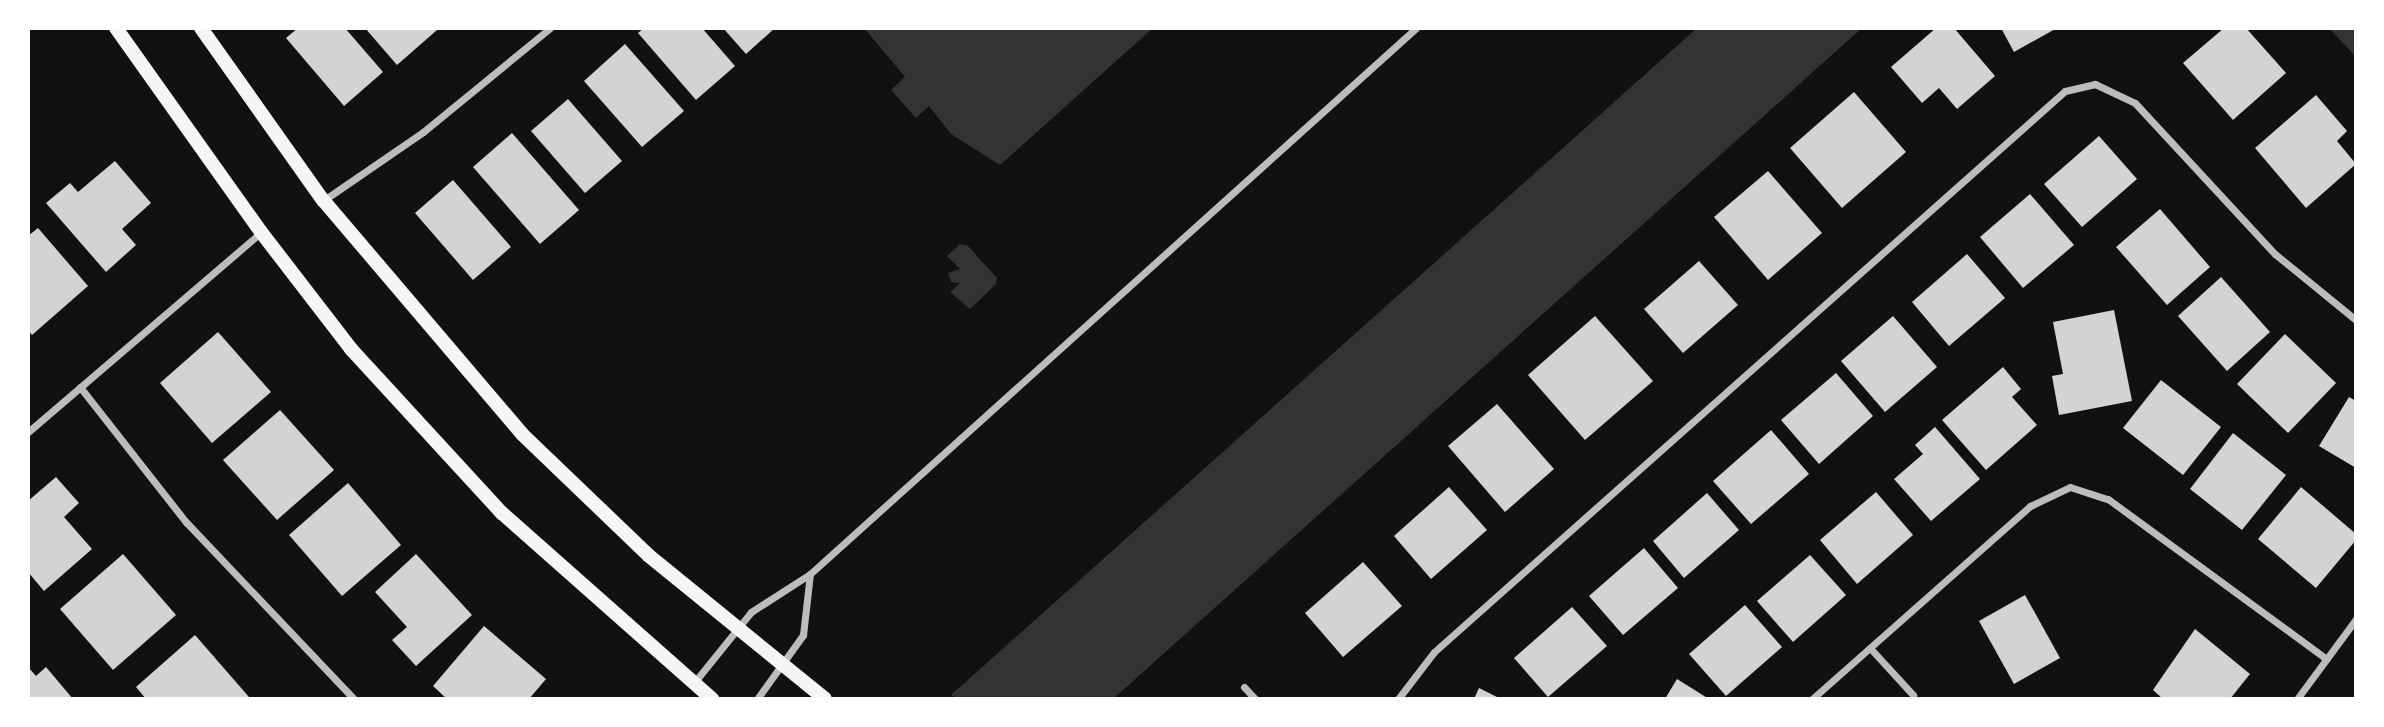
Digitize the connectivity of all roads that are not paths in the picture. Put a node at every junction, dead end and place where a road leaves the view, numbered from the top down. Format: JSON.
{"nodes":[{"id":1,"x":116,"y":28,"type":"edge"},
{"id":2,"x":201,"y":28,"type":"edge"},
{"id":3,"x":550,"y":28,"type":"edge"},
{"id":4,"x":1416,"y":28,"type":"edge"},
{"id":5,"x":323,"y":200,"type":"junction"},
{"id":6,"x":261,"y":232,"type":"junction"},
{"id":7,"x":2356,"y":320,"type":"edge"},
{"id":8,"x":80,"y":387,"type":"junction"},
{"id":9,"x":28,"y":432,"type":"edge"},
{"id":10,"x":810,"y":574,"type":"junction"},
{"id":11,"x":2356,"y":620,"type":"edge"},
{"id":12,"x":734,"y":629,"type":"junction"},
{"id":13,"x":1870,"y":648,"type":"junction"},
{"id":14,"x":2327,"y":659,"type":"junction"},
{"id":15,"x":781,"y":665,"type":"junction"},
{"id":16,"x":692,"y":685,"type":"junction"},
{"id":17,"x":1244,"y":687,"type":"dead end"},
{"id":18,"x":1913,"y":695,"type":"dead end"},
{"id":19,"x":354,"y":699,"type":"edge"},
{"id":20,"x":712,"y":699,"type":"edge"},
{"id":21,"x":757,"y":699,"type":"edge"},
{"id":22,"x":825,"y":699,"type":"edge"},
{"id":23,"x":1255,"y":699,"type":"edge"},
{"id":24,"x":1398,"y":699,"type":"edge"},
{"id":25,"x":1812,"y":699,"type":"edge"},
{"id":26,"x":2297,"y":699,"type":"edge"}],
"edges":[{"from":1,"to":6,"type":"main road"},
{"from":2,"to":5,"type":"main road"},
{"from":3,"to":5,"type":"street"},
{"from":4,"to":10,"type":"street"},
{"from":5,"to":12,"type":"main road"},
{"from":6,"to":8,"type":"street"},
{"from":6,"to":16,"type":"main road"},
{"from":7,"to":24,"type":"street"},
{"from":8,"to":9,"type":"street"},
{"from":8,"to":19,"type":"street"},
{"from":10,"to":12,"type":"street"},
{"from":10,"to":15,"type":"street"},
{"from":11,"to":14,"type":"street"},
{"from":12,"to":15,"type":"main road"},
{"from":12,"to":16,"type":"street"},
{"from":13,"to":14,"type":"street"},
{"from":13,"to":18,"type":"street"},
{"from":13,"to":25,"type":"street"},
{"from":14,"to":26,"type":"street"},
{"from":15,"to":21,"type":"street"},
{"from":15,"to":22,"type":"main road"},
{"from":16,"to":20,"type":"main road"},
{"from":17,"to":23,"type":"street"}]}
